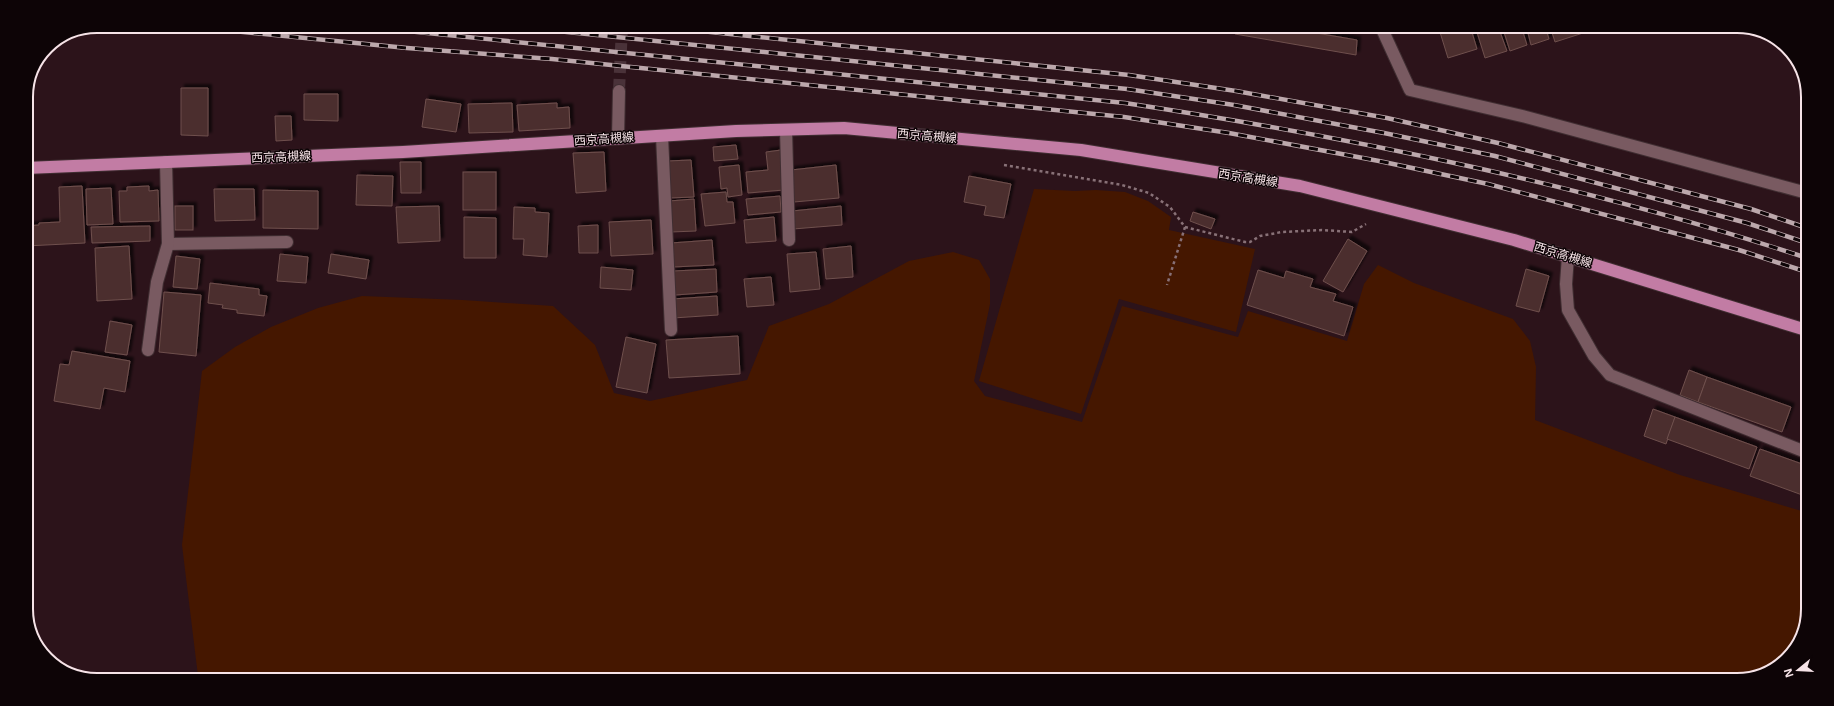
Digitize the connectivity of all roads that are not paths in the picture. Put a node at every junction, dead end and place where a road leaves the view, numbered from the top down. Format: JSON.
{"nodes":[{"id":1,"x":1384,"y":33,"type":"edge"},
{"id":2,"x":619,"y":91,"type":"tunnel mouth"},
{"id":3,"x":786,"y":130,"type":"junction"},
{"id":4,"x":662,"y":136,"type":"junction"},
{"id":5,"x":618,"y":138,"type":"junction"},
{"id":6,"x":166,"y":162,"type":"junction"},
{"id":7,"x":33,"y":168,"type":"edge"},
{"id":8,"x":1801,"y":191,"type":"edge"},
{"id":9,"x":789,"y":240,"type":"dead end"},
{"id":10,"x":288,"y":242,"type":"dead end"},
{"id":11,"x":168,"y":244,"type":"junction"},
{"id":12,"x":1568,"y":256,"type":"junction"},
{"id":13,"x":1801,"y":328,"type":"edge"},
{"id":14,"x":671,"y":330,"type":"dead end"},
{"id":15,"x":148,"y":350,"type":"dead end"},
{"id":16,"x":1801,"y":450,"type":"edge"}],
"edges":[{"from":1,"to":8,"type":"street"},
{"from":2,"to":5,"type":"street"},
{"from":3,"to":4,"type":"main road","name":"西京高槻線"},
{"from":3,"to":9,"type":"street"},
{"from":3,"to":12,"type":"main road","name":"西京高槻線"},
{"from":4,"to":5,"type":"main road","name":"西京高槻線"},
{"from":4,"to":14,"type":"street"},
{"from":5,"to":6,"type":"main road","name":"西京高槻線"},
{"from":6,"to":7,"type":"main road","name":"西京高槻線"},
{"from":6,"to":11,"type":"street"},
{"from":10,"to":11,"type":"street"},
{"from":11,"to":15,"type":"street"},
{"from":12,"to":13,"type":"main road","name":"西京高槻線"},
{"from":12,"to":16,"type":"street"}]}
